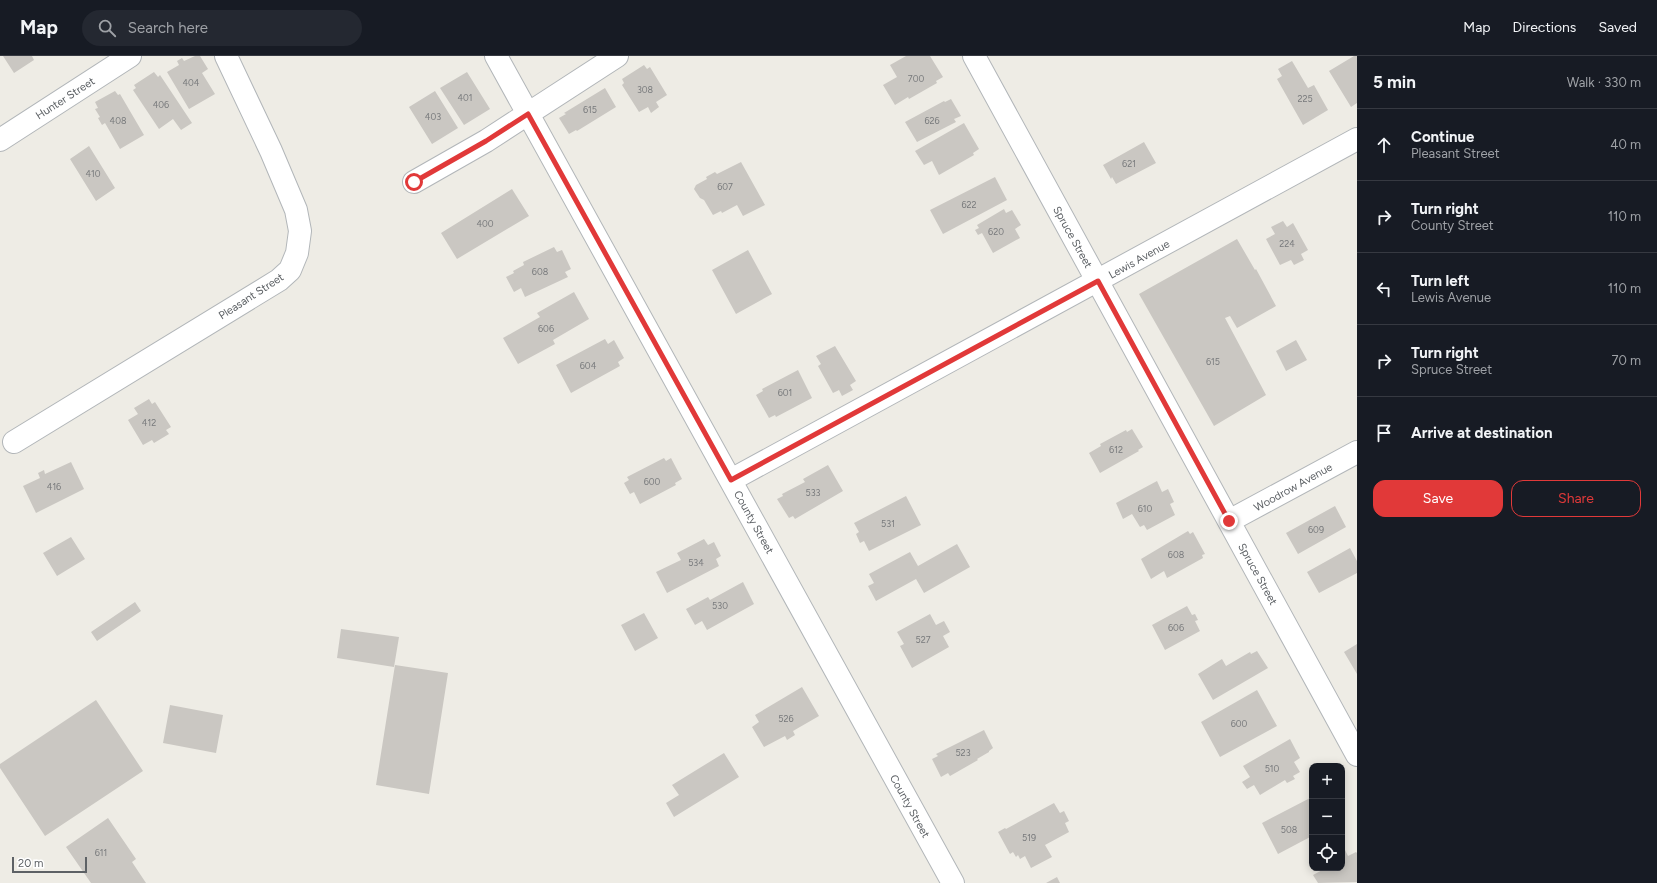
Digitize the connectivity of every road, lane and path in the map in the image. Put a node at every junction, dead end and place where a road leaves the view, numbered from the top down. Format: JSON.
{"nodes":[{"id":1,"x":130,"y":56,"type":"edge"},
{"id":2,"x":226,"y":56,"type":"edge"},
{"id":3,"x":496,"y":56,"type":"edge"},
{"id":4,"x":617,"y":56,"type":"edge"},
{"id":5,"x":974,"y":56,"type":"edge"},
{"id":6,"x":528,"y":114,"type":"junction"},
{"id":7,"x":1357,"y":139,"type":"edge"},
{"id":8,"x":0,"y":140,"type":"edge"},
{"id":9,"x":414,"y":182,"type":"dead end"},
{"id":10,"x":1098,"y":281,"type":"junction"},
{"id":11,"x":14,"y":442,"type":"dead end"},
{"id":12,"x":1357,"y":452,"type":"edge"},
{"id":13,"x":731,"y":480,"type":"junction"},
{"id":14,"x":1229,"y":521,"type":"junction"},
{"id":15,"x":1357,"y":755,"type":"edge"},
{"id":16,"x":953,"y":883,"type":"edge"}],
"edges":[{"from":1,"to":8,"type":"street","name":"Hunter Street"},
{"from":2,"to":11,"type":"street","name":"Pleasant Street"},
{"from":3,"to":6,"type":"street","name":"County Street"},
{"from":4,"to":6,"type":"street"},
{"from":5,"to":10,"type":"street","name":"Spruce Street"},
{"from":6,"to":9,"type":"street"},
{"from":6,"to":13,"type":"street","name":"County Street"},
{"from":7,"to":10,"type":"street","name":"Lewis Avenue"},
{"from":10,"to":13,"type":"street","name":"Lewis Avenue"},
{"from":10,"to":14,"type":"street","name":"Spruce Street"},
{"from":12,"to":14,"type":"street","name":"Woodrow Avenue"},
{"from":13,"to":16,"type":"street","name":"County Street"},
{"from":14,"to":15,"type":"street","name":"Spruce Street"}]}
